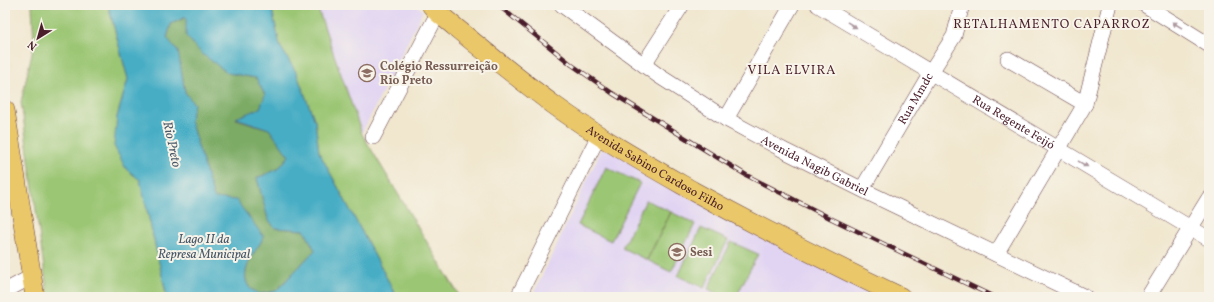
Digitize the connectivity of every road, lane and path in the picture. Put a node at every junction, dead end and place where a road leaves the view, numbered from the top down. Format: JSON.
{"nodes":[{"id":1,"x":562,"y":5,"type":"edge"},
{"id":2,"x":682,"y":5,"type":"edge"},
{"id":3,"x":792,"y":5,"type":"edge"},
{"id":4,"x":818,"y":5,"type":"edge"},
{"id":5,"x":962,"y":5,"type":"edge"},
{"id":6,"x":1110,"y":5,"type":"edge"},
{"id":7,"x":1145,"y":5,"type":"edge"},
{"id":8,"x":434,"y":9,"type":"edge"},
{"id":9,"x":1209,"y":45,"type":"edge"},
{"id":10,"x":1008,"y":59,"type":"dead end"},
{"id":11,"x":644,"y":64,"type":"junction"},
{"id":12,"x":931,"y":72,"type":"junction"},
{"id":13,"x":1084,"y":104,"type":"junction"},
{"id":14,"x":5,"y":110,"type":"edge"},
{"id":15,"x":726,"y":119,"type":"junction"},
{"id":16,"x":6,"y":131,"type":"edge"},
{"id":17,"x":598,"y":135,"type":"junction"},
{"id":18,"x":373,"y":137,"type":"dead end"},
{"id":19,"x":1058,"y":149,"type":"junction"},
{"id":20,"x":862,"y":189,"type":"junction"},
{"id":21,"x":1209,"y":198,"type":"edge"},
{"id":22,"x":1190,"y":228,"type":"junction"},
{"id":23,"x":1209,"y":239,"type":"edge"},
{"id":24,"x":996,"y":254,"type":"junction"},
{"id":25,"x":31,"y":277,"type":"junction"},
{"id":26,"x":5,"y":291,"type":"edge"},
{"id":27,"x":34,"y":297,"type":"edge"},
{"id":28,"x":518,"y":297,"type":"edge"},
{"id":29,"x":901,"y":297,"type":"edge"},
{"id":30,"x":1085,"y":297,"type":"edge"},
{"id":31,"x":1148,"y":297,"type":"edge"}],
"edges":[{"from":1,"to":11,"type":"street","name":"Avenida Nagib Gabriel"},
{"from":2,"to":11,"type":"street"},
{"from":3,"to":15,"type":"street"},
{"from":4,"to":12,"type":"street","name":"Rua Regente Feijó","one_way":true},
{"from":5,"to":12,"type":"street","name":"Rua Mmdc"},
{"from":6,"to":13,"type":"street"},
{"from":9,"to":7,"type":"street","one_way":true},
{"from":8,"to":17,"type":"main road","name":"Avenida Sabino Cardoso Filho"},
{"from":8,"to":18,"type":"street"},
{"from":10,"to":13,"type":"street"},
{"from":11,"to":15,"type":"street","name":"Avenida Nagib Gabriel"},
{"from":12,"to":19,"type":"street","name":"Rua Regente Feijó"},
{"from":12,"to":20,"type":"street","name":"Rua Mmdc"},
{"from":13,"to":19,"type":"street"},
{"from":14,"to":16,"type":"main road"},
{"from":15,"to":20,"type":"street","name":"Avenida Nagib Gabriel"},
{"from":16,"to":25,"type":"main road"},
{"from":17,"to":28,"type":"street"},
{"from":17,"to":29,"type":"main road","name":"Avenida Sabino Cardoso Filho"},
{"from":19,"to":22,"type":"street","name":"Rua Regente Feijó","one_way":true},
{"from":19,"to":24,"type":"street"},
{"from":20,"to":24,"type":"street","name":"Avenida Nagib Gabriel"},
{"from":21,"to":22,"type":"street"},
{"from":22,"to":23,"type":"street","name":"Rua Regente Feijó"},
{"from":22,"to":31,"type":"street"},
{"from":24,"to":30,"type":"street","name":"Avenida Nagib Gabriel"},
{"from":25,"to":26,"type":"street"},
{"from":25,"to":27,"type":"main road"}]}
